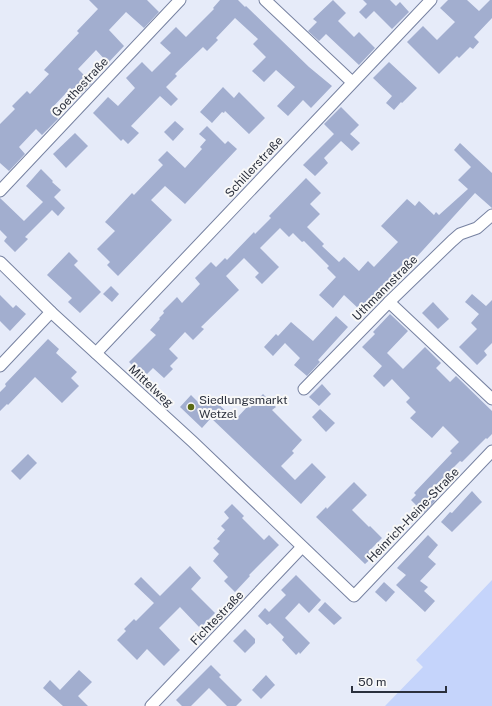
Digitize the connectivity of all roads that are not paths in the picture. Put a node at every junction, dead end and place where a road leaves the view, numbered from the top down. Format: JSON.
{"nodes":[{"id":1,"x":180,"y":0,"type":"edge"},
{"id":2,"x":264,"y":0,"type":"edge"},
{"id":3,"x":431,"y":0,"type":"edge"},
{"id":4,"x":352,"y":82,"type":"junction"},
{"id":5,"x":0,"y":191,"type":"edge"},
{"id":6,"x":492,"y":215,"type":"edge"},
{"id":7,"x":0,"y":262,"type":"edge"},
{"id":8,"x":389,"y":302,"type":"junction"},
{"id":9,"x":51,"y":312,"type":"junction"},
{"id":10,"x":96,"y":353,"type":"junction"},
{"id":11,"x":0,"y":366,"type":"edge"},
{"id":12,"x":304,"y":389,"type":"dead end"},
{"id":13,"x":492,"y":399,"type":"edge"},
{"id":14,"x":492,"y":451,"type":"edge"},
{"id":15,"x":302,"y":547,"type":"junction"},
{"id":16,"x":354,"y":596,"type":"joint"},
{"id":17,"x":150,"y":706,"type":"edge"}],
"edges":[{"from":1,"to":5,"type":"street","name":"Goethestraße"},
{"from":2,"to":4,"type":"street"},
{"from":3,"to":4,"type":"street","name":"Schillerstraße"},
{"from":4,"to":10,"type":"street","name":"Schillerstraße"},
{"from":6,"to":8,"type":"street","name":"Uthmannstraße"},
{"from":7,"to":9,"type":"street","name":"Mittelweg"},
{"from":8,"to":12,"type":"street","name":"Uthmannstraße"},
{"from":8,"to":13,"type":"street"},
{"from":9,"to":10,"type":"street","name":"Mittelweg"},
{"from":9,"to":11,"type":"street"},
{"from":10,"to":15,"type":"street","name":"Mittelweg"},
{"from":14,"to":16,"type":"street","name":"Heinrich-Heine-Straße"},
{"from":15,"to":16,"type":"street","name":"Mittelweg"},
{"from":15,"to":17,"type":"street","name":"Fichtestraße"}]}
